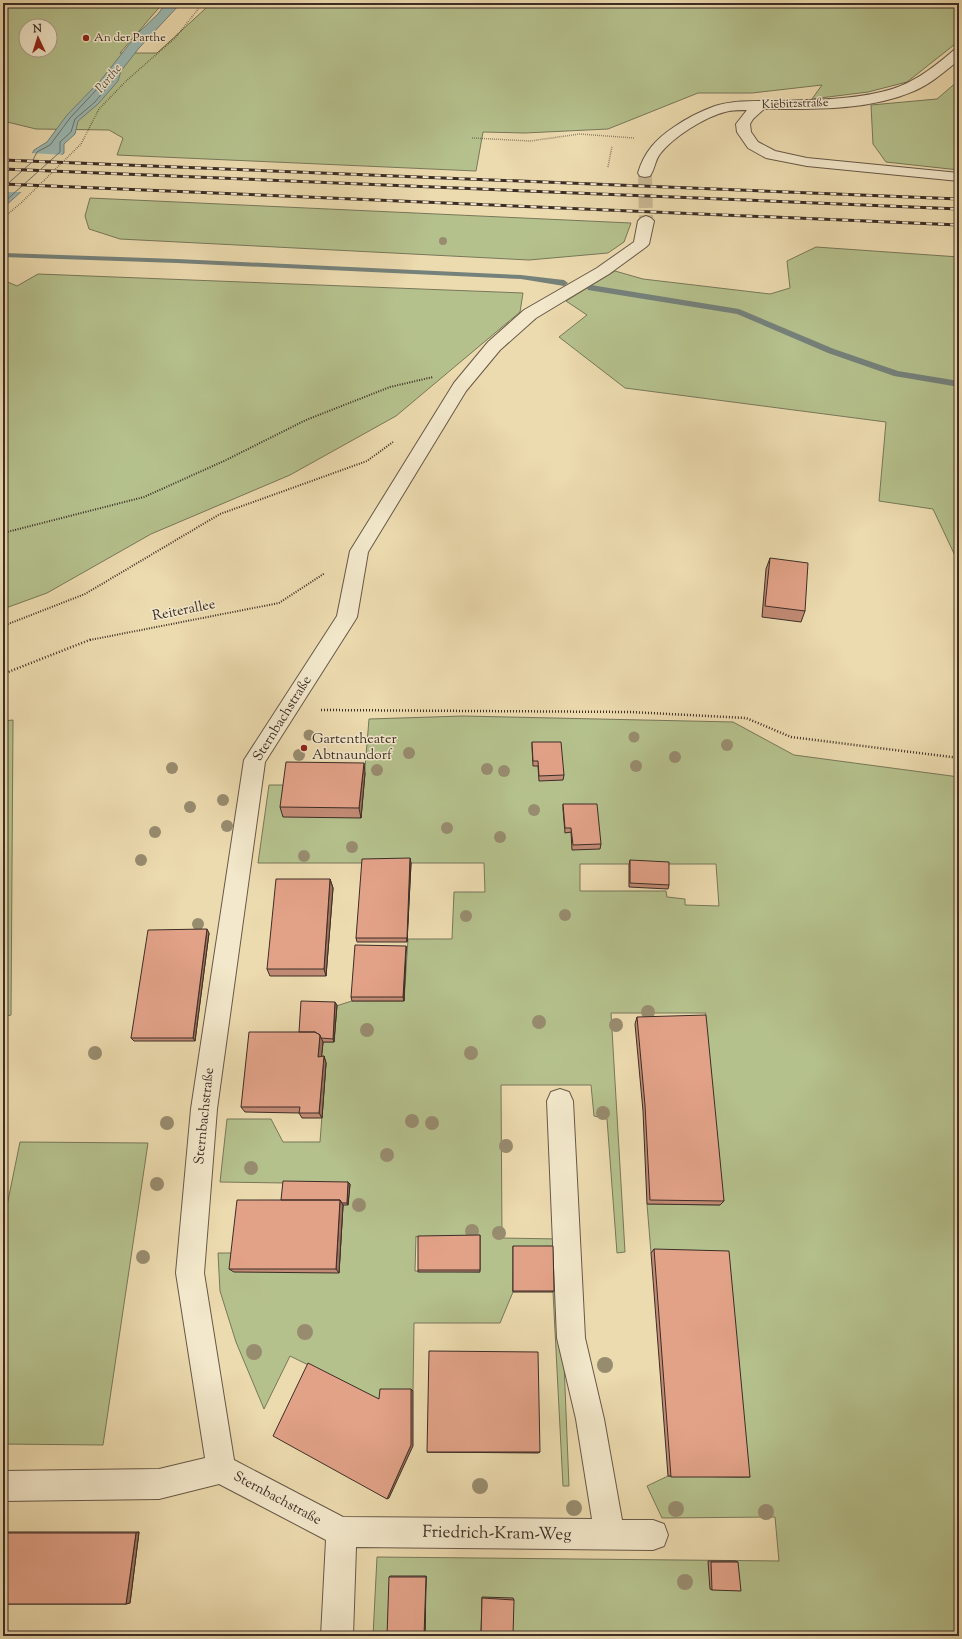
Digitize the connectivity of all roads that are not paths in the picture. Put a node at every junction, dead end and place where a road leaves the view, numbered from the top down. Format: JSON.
{"nodes":[{"id":1,"x":959,"y":53,"type":"edge"},
{"id":2,"x":760,"y":105,"type":"junction"},
{"id":3,"x":645,"y":173,"type":"tunnel mouth"},
{"id":4,"x":959,"y":177,"type":"edge"},
{"id":5,"x":646,"y":221,"type":"tunnel mouth"},
{"id":6,"x":560,"y":1101,"type":"dead end"},
{"id":7,"x":221,"y":1469,"type":"junction"},
{"id":8,"x":3,"y":1486,"type":"edge"},
{"id":9,"x":341,"y":1532,"type":"junction"},
{"id":10,"x":610,"y":1535,"type":"junction"},
{"id":11,"x":654,"y":1536,"type":"dead end"},
{"id":12,"x":337,"y":1636,"type":"edge"}],
"edges":[{"from":1,"to":2,"type":"street","name":"Kiebitzstraße"},
{"from":2,"to":3,"type":"street","name":"Kiebitzstraße"},
{"from":2,"to":4,"type":"street"},
{"from":5,"to":7,"type":"street","name":"Sternbachstraße"},
{"from":6,"to":10,"type":"street"},
{"from":7,"to":8,"type":"street"},
{"from":7,"to":9,"type":"street","name":"Sternbachstraße"},
{"from":9,"to":10,"type":"street","name":"Friedrich-Kram-Weg"},
{"from":9,"to":12,"type":"street"},
{"from":10,"to":11,"type":"street","name":"Friedrich-Kram-Weg"}]}
